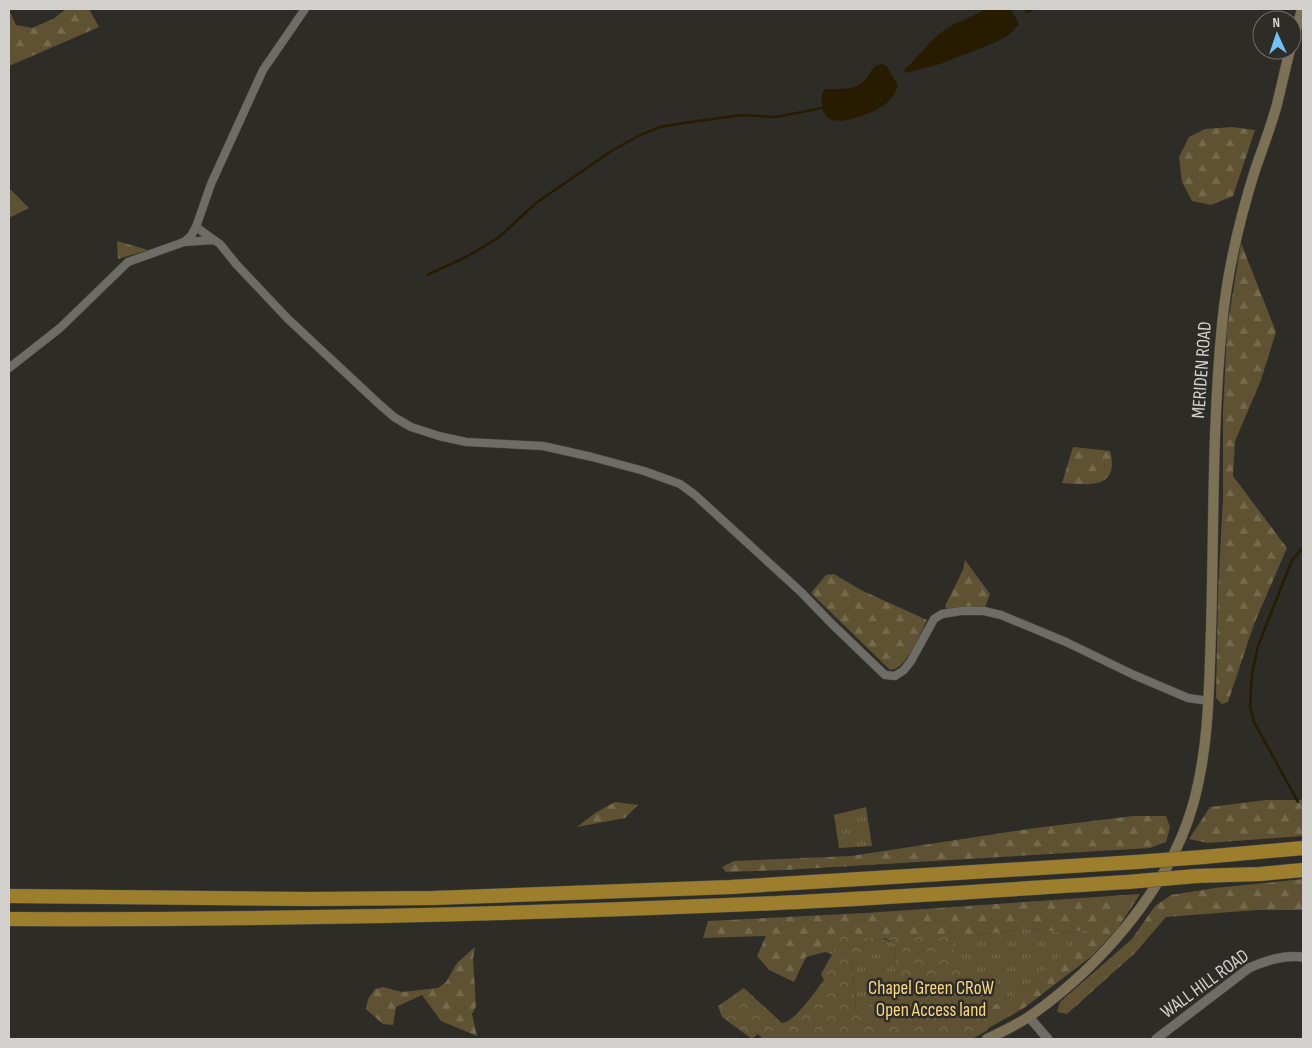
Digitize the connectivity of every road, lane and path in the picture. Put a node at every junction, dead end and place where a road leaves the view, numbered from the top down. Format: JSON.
{"nodes":[{"id":1,"x":305,"y":9,"type":"edge"},
{"id":2,"x":1288,"y":60,"type":"edge"},
{"id":3,"x":196,"y":227,"type":"junction"},
{"id":4,"x":214,"y":240,"type":"junction"},
{"id":5,"x":184,"y":242,"type":"junction"},
{"id":6,"x":9,"y":368,"type":"edge"},
{"id":7,"x":1209,"y":701,"type":"junction"},
{"id":8,"x":1303,"y":848,"type":"edge"},
{"id":9,"x":1303,"y":870,"type":"edge"},
{"id":10,"x":9,"y":896,"type":"edge"},
{"id":11,"x":9,"y":919,"type":"edge"},
{"id":12,"x":1303,"y":958,"type":"edge"},
{"id":13,"x":1029,"y":1017,"type":"junction"},
{"id":14,"x":987,"y":1039,"type":"edge"},
{"id":15,"x":1048,"y":1039,"type":"edge"},
{"id":16,"x":1156,"y":1039,"type":"edge"}],
"edges":[{"from":1,"to":3,"type":"street"},
{"from":2,"to":7,"type":"main road","name":"MERIDEN ROAD"},
{"from":3,"to":4,"type":"street"},
{"from":3,"to":5,"type":"street"},
{"from":4,"to":5,"type":"street"},
{"from":4,"to":7,"type":"street"},
{"from":5,"to":6,"type":"street"},
{"from":7,"to":13,"type":"main road","name":"MERIDEN ROAD"},
{"from":8,"to":10,"type":"highway","bridge":true},
{"from":9,"to":11,"type":"highway","bridge":true},
{"from":12,"to":16,"type":"street","name":"WALL HILL ROAD"},
{"from":13,"to":14,"type":"main road","name":"MERIDEN ROAD"},
{"from":13,"to":15,"type":"street"}]}
